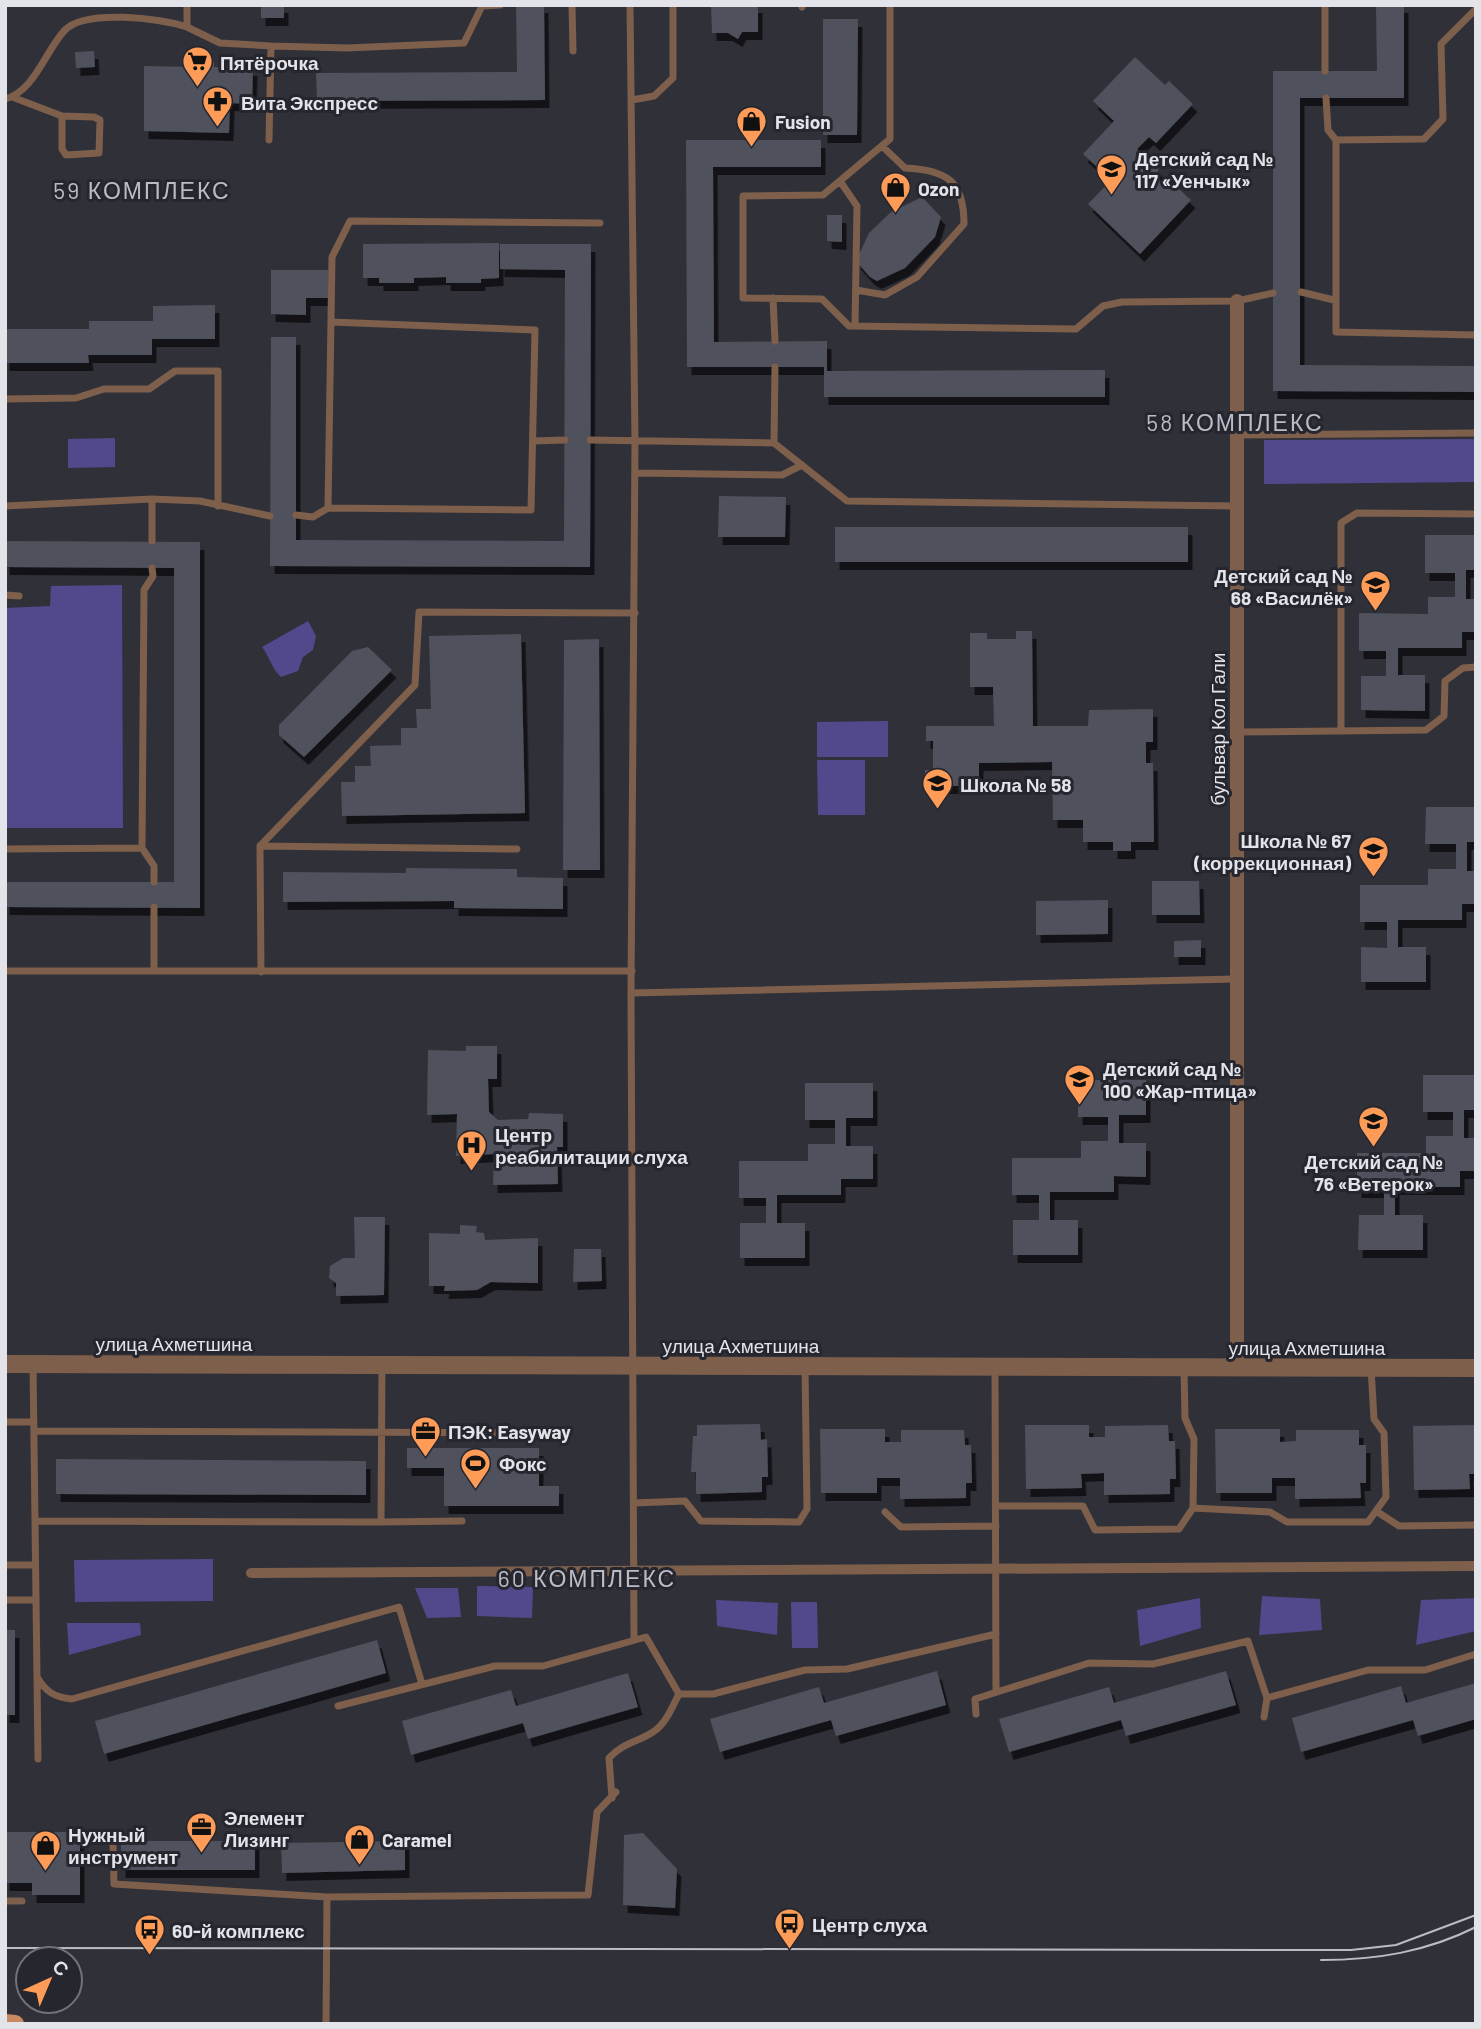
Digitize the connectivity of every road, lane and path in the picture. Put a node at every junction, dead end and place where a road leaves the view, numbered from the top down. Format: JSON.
{"nodes":[{"id":1,"x":187,"y":5,"type":"edge"},
{"id":2,"x":500,"y":5,"type":"edge"},
{"id":3,"x":572,"y":5,"type":"edge"},
{"id":4,"x":631,"y":5,"type":"edge"},
{"id":5,"x":673,"y":5,"type":"edge"},
{"id":6,"x":890,"y":5,"type":"edge"},
{"id":7,"x":1325,"y":5,"type":"edge"},
{"id":8,"x":1476,"y":9,"type":"edge"},
{"id":9,"x":187,"y":27,"type":"junction"},
{"id":10,"x":271,"y":46,"type":"junction"},
{"id":11,"x":573,"y":51,"type":"dead end"},
{"id":12,"x":1325,"y":71,"type":"dead end"},
{"id":13,"x":8,"y":98,"type":"edge"},
{"id":14,"x":1326,"y":98,"type":"dead end"},
{"id":15,"x":632,"y":100,"type":"junction"},
{"id":16,"x":62,"y":116,"type":"junction"},
{"id":17,"x":269,"y":139,"type":"dead end"},
{"id":18,"x":1336,"y":140,"type":"junction"},
{"id":19,"x":882,"y":146,"type":"junction"},
{"id":20,"x":840,"y":181,"type":"junction"},
{"id":21,"x":600,"y":223,"type":"dead end"},
{"id":22,"x":856,"y":290,"type":"junction"},
{"id":23,"x":1301,"y":292,"type":"dead end"},
{"id":24,"x":1273,"y":293,"type":"dead end"},
{"id":25,"x":772,"y":298,"type":"junction"},
{"id":26,"x":1334,"y":300,"type":"junction"},
{"id":27,"x":1237,"y":301,"type":"junction"},
{"id":28,"x":331,"y":322,"type":"junction"},
{"id":29,"x":855,"y":326,"type":"junction"},
{"id":30,"x":1476,"y":335,"type":"edge"},
{"id":31,"x":775,"y":341,"type":"dead end"},
{"id":32,"x":775,"y":367,"type":"dead end"},
{"id":33,"x":5,"y":398,"type":"edge"},
{"id":34,"x":1476,"y":433,"type":"edge"},
{"id":35,"x":1237,"y":435,"type":"junction"},
{"id":36,"x":565,"y":440,"type":"dead end"},
{"id":37,"x":590,"y":440,"type":"dead end"},
{"id":38,"x":533,"y":441,"type":"junction"},
{"id":39,"x":635,"y":441,"type":"junction"},
{"id":40,"x":774,"y":443,"type":"junction"},
{"id":41,"x":802,"y":466,"type":"junction"},
{"id":42,"x":635,"y":473,"type":"junction"},
{"id":43,"x":152,"y":499,"type":"junction"},
{"id":44,"x":5,"y":506,"type":"edge"},
{"id":45,"x":218,"y":506,"type":"junction"},
{"id":46,"x":1237,"y":506,"type":"junction"},
{"id":47,"x":328,"y":508,"type":"junction"},
{"id":48,"x":1476,"y":514,"type":"edge"},
{"id":49,"x":296,"y":515,"type":"dead end"},
{"id":50,"x":270,"y":516,"type":"dead end"},
{"id":51,"x":152,"y":541,"type":"dead end"},
{"id":52,"x":152,"y":568,"type":"dead end"},
{"id":53,"x":5,"y":595,"type":"edge"},
{"id":54,"x":19,"y":596,"type":"dead end"},
{"id":55,"x":635,"y":613,"type":"junction"},
{"id":56,"x":1476,"y":667,"type":"edge"},
{"id":57,"x":1341,"y":731,"type":"junction"},
{"id":58,"x":1237,"y":732,"type":"junction"},
{"id":59,"x":260,"y":846,"type":"junction"},
{"id":60,"x":142,"y":848,"type":"junction"},
{"id":61,"x":5,"y":849,"type":"edge"},
{"id":62,"x":517,"y":849,"type":"dead end"},
{"id":63,"x":1203,"y":864,"type":"dead end"},
{"id":64,"x":1236,"y":864,"type":"junction"},
{"id":65,"x":154,"y":882,"type":"dead end"},
{"id":66,"x":154,"y":907,"type":"dead end"},
{"id":67,"x":5,"y":971,"type":"edge"},
{"id":68,"x":155,"y":971,"type":"junction"},
{"id":69,"x":632,"y":971,"type":"junction"},
{"id":70,"x":261,"y":972,"type":"junction"},
{"id":71,"x":1236,"y":979,"type":"junction"},
{"id":72,"x":631,"y":993,"type":"junction"},
{"id":73,"x":5,"y":1364,"type":"edge"},
{"id":74,"x":33,"y":1364,"type":"junction"},
{"id":75,"x":382,"y":1365,"type":"junction"},
{"id":76,"x":633,"y":1366,"type":"junction"},
{"id":77,"x":805,"y":1366,"type":"junction"},
{"id":78,"x":995,"y":1367,"type":"junction"},
{"id":79,"x":1476,"y":1367,"type":"edge"},
{"id":80,"x":1184,"y":1368,"type":"junction"},
{"id":81,"x":1237,"y":1368,"type":"junction"},
{"id":82,"x":1371,"y":1368,"type":"junction"},
{"id":83,"x":5,"y":1422,"type":"edge"},
{"id":84,"x":34,"y":1426,"type":"junction"},
{"id":85,"x":381,"y":1433,"type":"junction"},
{"id":86,"x":551,"y":1433,"type":"dead end"},
{"id":87,"x":634,"y":1503,"type":"junction"},
{"id":88,"x":996,"y":1506,"type":"junction"},
{"id":89,"x":1193,"y":1508,"type":"junction"},
{"id":90,"x":1376,"y":1511,"type":"junction"},
{"id":91,"x":885,"y":1512,"type":"dead end"},
{"id":92,"x":35,"y":1521,"type":"junction"},
{"id":93,"x":462,"y":1521,"type":"dead end"},
{"id":94,"x":381,"y":1522,"type":"junction"},
{"id":95,"x":1476,"y":1525,"type":"edge"},
{"id":96,"x":996,"y":1526,"type":"junction"},
{"id":97,"x":5,"y":1565,"type":"edge"},
{"id":98,"x":35,"y":1565,"type":"junction"},
{"id":99,"x":1476,"y":1566,"type":"edge"},
{"id":100,"x":996,"y":1569,"type":"junction"},
{"id":101,"x":634,"y":1571,"type":"junction"},
{"id":102,"x":251,"y":1573,"type":"dead end"},
{"id":103,"x":5,"y":1600,"type":"edge"},
{"id":104,"x":36,"y":1600,"type":"junction"},
{"id":105,"x":996,"y":1634,"type":"junction"},
{"id":106,"x":634,"y":1640,"type":"junction"},
{"id":107,"x":1476,"y":1654,"type":"edge"},
{"id":108,"x":37,"y":1677,"type":"junction"},
{"id":109,"x":422,"y":1684,"type":"junction"},
{"id":110,"x":996,"y":1692,"type":"junction"},
{"id":111,"x":679,"y":1694,"type":"junction"},
{"id":112,"x":1267,"y":1699,"type":"junction"},
{"id":113,"x":338,"y":1706,"type":"dead end"},
{"id":114,"x":976,"y":1714,"type":"dead end"},
{"id":115,"x":1264,"y":1717,"type":"dead end"},
{"id":116,"x":37,"y":1759,"type":"dead end"},
{"id":117,"x":113,"y":1844,"type":"dead end"},
{"id":118,"x":327,"y":1896,"type":"junction"},
{"id":119,"x":5,"y":1901,"type":"edge"},
{"id":120,"x":22,"y":1901,"type":"dead end"},
{"id":121,"x":5,"y":2023,"type":"edge"},
{"id":122,"x":15,"y":2024,"type":"edge"},
{"id":123,"x":326,"y":2024,"type":"edge"}],
"edges":[{"from":1,"to":9,"type":"lane"},
{"from":2,"to":10,"type":"lane"},
{"from":3,"to":11,"type":"lane"},
{"from":4,"to":15,"type":"lane"},
{"from":5,"to":15,"type":"lane"},
{"from":6,"to":19,"type":"lane"},
{"from":7,"to":12,"type":"lane"},
{"from":8,"to":18,"type":"lane"},
{"from":9,"to":10,"type":"lane"},
{"from":9,"to":13,"type":"lane"},
{"from":10,"to":17,"type":"lane"},
{"from":13,"to":16,"type":"lane"},
{"from":14,"to":18,"type":"lane"},
{"from":15,"to":39,"type":"lane"},
{"from":16,"to":16,"type":"lane"},
{"from":18,"to":26,"type":"lane"},
{"from":19,"to":20,"type":"lane"},
{"from":19,"to":22,"type":"lane"},
{"from":20,"to":22,"type":"lane"},
{"from":20,"to":25,"type":"lane"},
{"from":21,"to":28,"type":"lane"},
{"from":22,"to":29,"type":"lane"},
{"from":23,"to":26,"type":"lane"},
{"from":24,"to":27,"type":"lane"},
{"from":25,"to":29,"type":"lane"},
{"from":25,"to":31,"type":"lane"},
{"from":26,"to":30,"type":"lane"},
{"from":27,"to":29,"type":"lane"},
{"from":27,"to":35,"type":"street","name":"бульвар Кол Гали"},
{"from":28,"to":38,"type":"lane"},
{"from":28,"to":47,"type":"lane"},
{"from":32,"to":40,"type":"lane"},
{"from":33,"to":45,"type":"lane"},
{"from":34,"to":35,"type":"lane"},
{"from":35,"to":46,"type":"street","name":"бульвар Кол Гали"},
{"from":36,"to":38,"type":"lane"},
{"from":37,"to":39,"type":"lane"},
{"from":38,"to":47,"type":"lane"},
{"from":39,"to":40,"type":"lane"},
{"from":39,"to":42,"type":"lane"},
{"from":40,"to":41,"type":"lane"},
{"from":41,"to":42,"type":"lane"},
{"from":41,"to":46,"type":"lane"},
{"from":42,"to":55,"type":"lane"},
{"from":43,"to":44,"type":"lane"},
{"from":43,"to":45,"type":"lane"},
{"from":43,"to":51,"type":"lane"},
{"from":45,"to":50,"type":"lane"},
{"from":46,"to":58,"type":"street","name":"бульвар Кол Гали"},
{"from":47,"to":49,"type":"lane"},
{"from":48,"to":57,"type":"lane"},
{"from":52,"to":60,"type":"lane"},
{"from":53,"to":54,"type":"lane"},
{"from":55,"to":59,"type":"lane"},
{"from":55,"to":69,"type":"lane"},
{"from":56,"to":57,"type":"lane"},
{"from":57,"to":58,"type":"lane"},
{"from":58,"to":64,"type":"street","name":"бульвар Кол Гали"},
{"from":59,"to":62,"type":"lane"},
{"from":59,"to":70,"type":"lane"},
{"from":60,"to":61,"type":"lane"},
{"from":60,"to":65,"type":"lane"},
{"from":63,"to":64,"type":"lane"},
{"from":64,"to":71,"type":"street","name":"бульвар Кол Гали"},
{"from":66,"to":68,"type":"lane"},
{"from":67,"to":68,"type":"lane"},
{"from":68,"to":70,"type":"lane"},
{"from":69,"to":70,"type":"lane"},
{"from":69,"to":72,"type":"lane"},
{"from":71,"to":72,"type":"lane"},
{"from":71,"to":81,"type":"street","name":"бульвар Кол Гали"},
{"from":72,"to":76,"type":"lane"},
{"from":73,"to":74,"type":"street","name":"улица Ахметшина"},
{"from":74,"to":75,"type":"street","name":"улица Ахметшина"},
{"from":74,"to":84,"type":"lane"},
{"from":75,"to":76,"type":"street","name":"улица Ахметшина"},
{"from":75,"to":85,"type":"lane"},
{"from":76,"to":77,"type":"street","name":"улица Ахметшина"},
{"from":76,"to":87,"type":"lane"},
{"from":77,"to":78,"type":"street","name":"улица Ахметшина"},
{"from":77,"to":87,"type":"lane"},
{"from":78,"to":80,"type":"street","name":"улица Ахметшина"},
{"from":78,"to":88,"type":"lane"},
{"from":79,"to":82,"type":"street","name":"улица Ахметшина"},
{"from":80,"to":81,"type":"street","name":"улица Ахметшина"},
{"from":80,"to":89,"type":"lane"},
{"from":81,"to":82,"type":"street","name":"улица Ахметшина"},
{"from":82,"to":90,"type":"lane"},
{"from":83,"to":84,"type":"lane"},
{"from":84,"to":85,"type":"lane"},
{"from":84,"to":92,"type":"lane"},
{"from":85,"to":86,"type":"lane"},
{"from":85,"to":94,"type":"lane"},
{"from":87,"to":101,"type":"lane"},
{"from":88,"to":89,"type":"lane"},
{"from":88,"to":96,"type":"lane"},
{"from":89,"to":90,"type":"lane"},
{"from":90,"to":95,"type":"lane"},
{"from":91,"to":96,"type":"lane"},
{"from":92,"to":94,"type":"lane"},
{"from":92,"to":98,"type":"lane"},
{"from":93,"to":94,"type":"lane"},
{"from":96,"to":100,"type":"lane"},
{"from":97,"to":98,"type":"lane"},
{"from":98,"to":104,"type":"lane"},
{"from":99,"to":100,"type":"street"},
{"from":100,"to":101,"type":"street"},
{"from":100,"to":105,"type":"lane"},
{"from":101,"to":102,"type":"street"},
{"from":101,"to":106,"type":"lane"},
{"from":103,"to":104,"type":"lane"},
{"from":104,"to":108,"type":"lane"},
{"from":105,"to":110,"type":"lane"},
{"from":105,"to":111,"type":"lane"},
{"from":106,"to":109,"type":"lane"},
{"from":106,"to":111,"type":"lane"},
{"from":107,"to":112,"type":"lane"},
{"from":108,"to":109,"type":"lane"},
{"from":108,"to":116,"type":"lane"},
{"from":109,"to":113,"type":"lane"},
{"from":110,"to":112,"type":"lane"},
{"from":110,"to":114,"type":"lane"},
{"from":111,"to":118,"type":"lane"},
{"from":112,"to":115,"type":"lane"},
{"from":117,"to":118,"type":"lane"},
{"from":118,"to":123,"type":"lane"},
{"from":119,"to":120,"type":"lane"},
{"from":121,"to":122,"type":"main road"}]}
